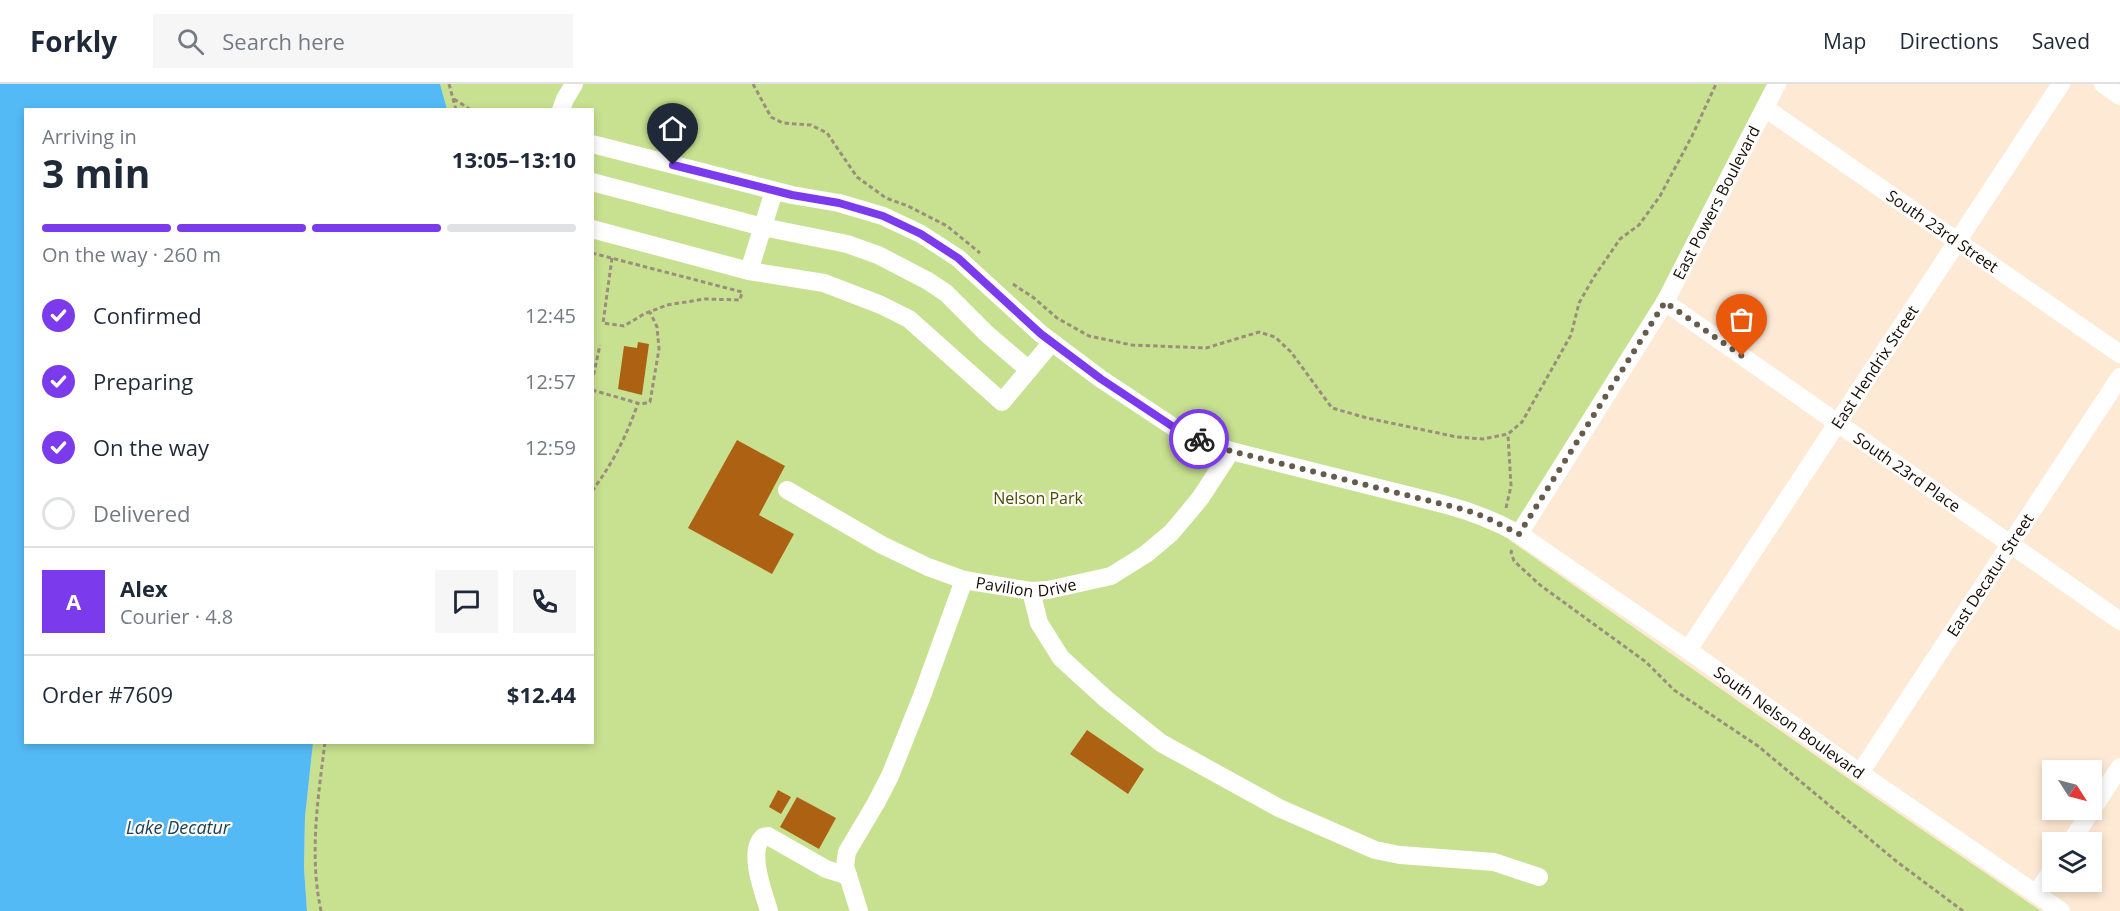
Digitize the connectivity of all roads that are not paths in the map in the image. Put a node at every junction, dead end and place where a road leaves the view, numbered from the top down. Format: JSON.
{"nodes":[{"id":1,"x":574,"y":84,"type":"edge"},
{"id":2,"x":1777,"y":84,"type":"edge"},
{"id":3,"x":2061,"y":84,"type":"edge"},
{"id":4,"x":2103,"y":84,"type":"edge"},
{"id":5,"x":2120,"y":96,"type":"edge"},
{"id":6,"x":562,"y":108,"type":"edge"},
{"id":7,"x":1765,"y":108,"type":"junction"},
{"id":8,"x":594,"y":145,"type":"edge"},
{"id":9,"x":594,"y":183,"type":"edge"},
{"id":10,"x":774,"y":191,"type":"junction"},
{"id":11,"x":763,"y":227,"type":"junction"},
{"id":12,"x":594,"y":230,"type":"edge"},
{"id":13,"x":1957,"y":241,"type":"junction"},
{"id":14,"x":749,"y":271,"type":"junction"},
{"id":15,"x":1665,"y":302,"type":"junction"},
{"id":16,"x":1052,"y":342,"type":"junction"},
{"id":17,"x":2120,"y":354,"type":"edge"},
{"id":18,"x":1029,"y":370,"type":"junction"},
{"id":19,"x":2120,"y":377,"type":"edge"},
{"id":20,"x":1838,"y":423,"type":"junction"},
{"id":21,"x":1231,"y":451,"type":"junction"},
{"id":22,"x":787,"y":490,"type":"dead end"},
{"id":23,"x":1519,"y":534,"type":"junction"},
{"id":24,"x":2011,"y":543,"type":"junction"},
{"id":25,"x":964,"y":580,"type":"junction"},
{"id":26,"x":1031,"y":591,"type":"junction"},
{"id":27,"x":2120,"y":621,"type":"edge"},
{"id":28,"x":1688,"y":650,"type":"junction"},
{"id":29,"x":2120,"y":767,"type":"edge"},
{"id":30,"x":1860,"y":773,"type":"junction"},
{"id":31,"x":2077,"y":832,"type":"edge"},
{"id":32,"x":848,"y":876,"type":"junction"},
{"id":33,"x":1539,"y":877,"type":"dead end"},
{"id":34,"x":2042,"y":885,"type":"edge"},
{"id":35,"x":2036,"y":894,"type":"junction"},
{"id":36,"x":769,"y":911,"type":"edge"},
{"id":37,"x":859,"y":911,"type":"edge"},
{"id":38,"x":2061,"y":911,"type":"edge"}],
"edges":[{"from":1,"to":6,"type":"street"},
{"from":2,"to":7,"type":"street","name":"East Powers Boulevard"},
{"from":3,"to":13,"type":"street","name":"East Hendrix Street"},
{"from":4,"to":5,"type":"street"},
{"from":7,"to":13,"type":"street","name":"South 23rd Street"},
{"from":7,"to":15,"type":"street","name":"East Powers Boulevard"},
{"from":8,"to":10,"type":"street","name":"South Nelson Boulevard"},
{"from":9,"to":11,"type":"street"},
{"from":10,"to":11,"type":"street"},
{"from":10,"to":16,"type":"street","name":"South Nelson Boulevard"},
{"from":11,"to":14,"type":"street"},
{"from":11,"to":18,"type":"street"},
{"from":12,"to":14,"type":"street"},
{"from":13,"to":17,"type":"street","name":"South 23rd Street"},
{"from":13,"to":20,"type":"street","name":"East Hendrix Street"},
{"from":14,"to":18,"type":"street"},
{"from":15,"to":20,"type":"street","name":"South 23rd Place"},
{"from":15,"to":23,"type":"street","name":"East Powers Boulevard"},
{"from":16,"to":18,"type":"street"},
{"from":16,"to":21,"type":"street","name":"South Nelson Boulevard"},
{"from":19,"to":24,"type":"street","name":"East Decatur Street"},
{"from":20,"to":24,"type":"street","name":"South 23rd Place"},
{"from":20,"to":28,"type":"street","name":"East Hendrix Street"},
{"from":21,"to":23,"type":"street","name":"South Nelson Boulevard"},
{"from":21,"to":26,"type":"street","name":"Pavilion Drive"},
{"from":22,"to":25,"type":"street","name":"Pavilion Drive"},
{"from":23,"to":28,"type":"street","name":"South Nelson Boulevard"},
{"from":24,"to":27,"type":"street","name":"South 23rd Place"},
{"from":24,"to":30,"type":"street","name":"East Decatur Street"},
{"from":25,"to":26,"type":"street","name":"Pavilion Drive"},
{"from":25,"to":32,"type":"street"},
{"from":26,"to":33,"type":"street"},
{"from":28,"to":30,"type":"street","name":"South Nelson Boulevard"},
{"from":29,"to":31,"type":"street"},
{"from":30,"to":35,"type":"street","name":"South Nelson Boulevard"},
{"from":32,"to":36,"type":"street"},
{"from":32,"to":37,"type":"street"},
{"from":34,"to":35,"type":"street"},
{"from":35,"to":38,"type":"street","name":"South Nelson Boulevard"}]}
